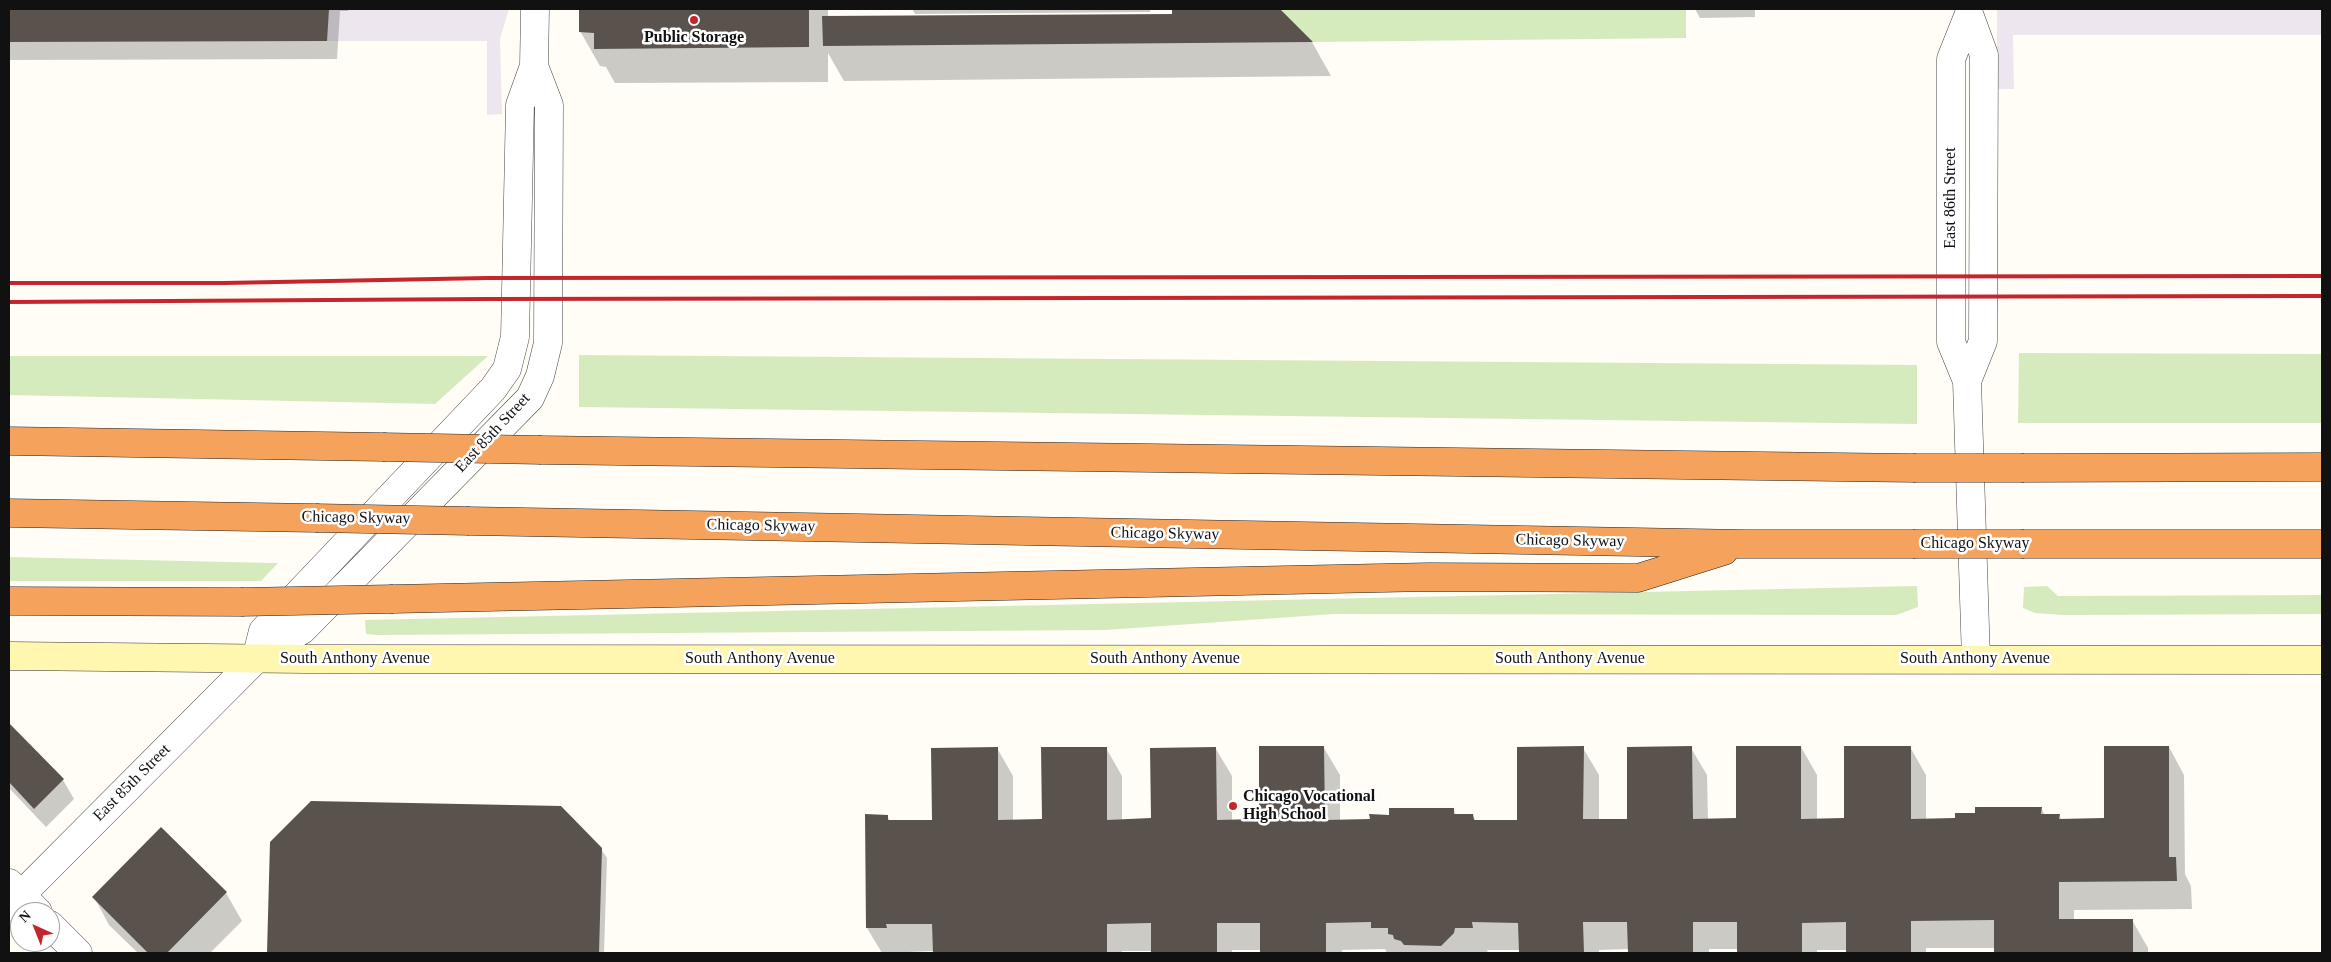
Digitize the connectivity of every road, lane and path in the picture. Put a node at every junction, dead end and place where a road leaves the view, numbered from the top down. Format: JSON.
{"nodes":[{"id":1,"x":535,"y":9,"type":"edge"},
{"id":2,"x":1969,"y":11,"type":"edge"},
{"id":3,"x":9,"y":441,"type":"edge"},
{"id":4,"x":2322,"y":466,"type":"edge"},
{"id":5,"x":9,"y":513,"type":"edge"},
{"id":6,"x":1746,"y":544,"type":"junction"},
{"id":7,"x":2322,"y":544,"type":"edge"},
{"id":8,"x":9,"y":601,"type":"edge"},
{"id":9,"x":9,"y":656,"type":"edge"},
{"id":10,"x":256,"y":659,"type":"junction"},
{"id":11,"x":1976,"y":659,"type":"junction"},
{"id":12,"x":2322,"y":660,"type":"edge"},
{"id":13,"x":19,"y":899,"type":"edge"},
{"id":14,"x":60,"y":935,"type":"edge"},
{"id":15,"x":78,"y":953,"type":"edge"}],
"edges":[{"from":1,"to":10,"type":"street","name":"East 85th Street"},
{"from":2,"to":11,"type":"street","name":"East 86th Street"},
{"from":3,"to":4,"type":"highway","bridge":true},
{"from":5,"to":6,"type":"highway","name":"Chicago Skyway","bridge":true},
{"from":6,"to":7,"type":"highway","name":"Chicago Skyway","bridge":true},
{"from":6,"to":8,"type":"highway","bridge":true},
{"from":9,"to":10,"type":"street","name":"South Anthony Avenue"},
{"from":10,"to":11,"type":"street","name":"South Anthony Avenue"},
{"from":10,"to":13,"type":"street","name":"East 85th Street"},
{"from":11,"to":12,"type":"street","name":"South Anthony Avenue"},
{"from":14,"to":15,"type":"street"}]}
